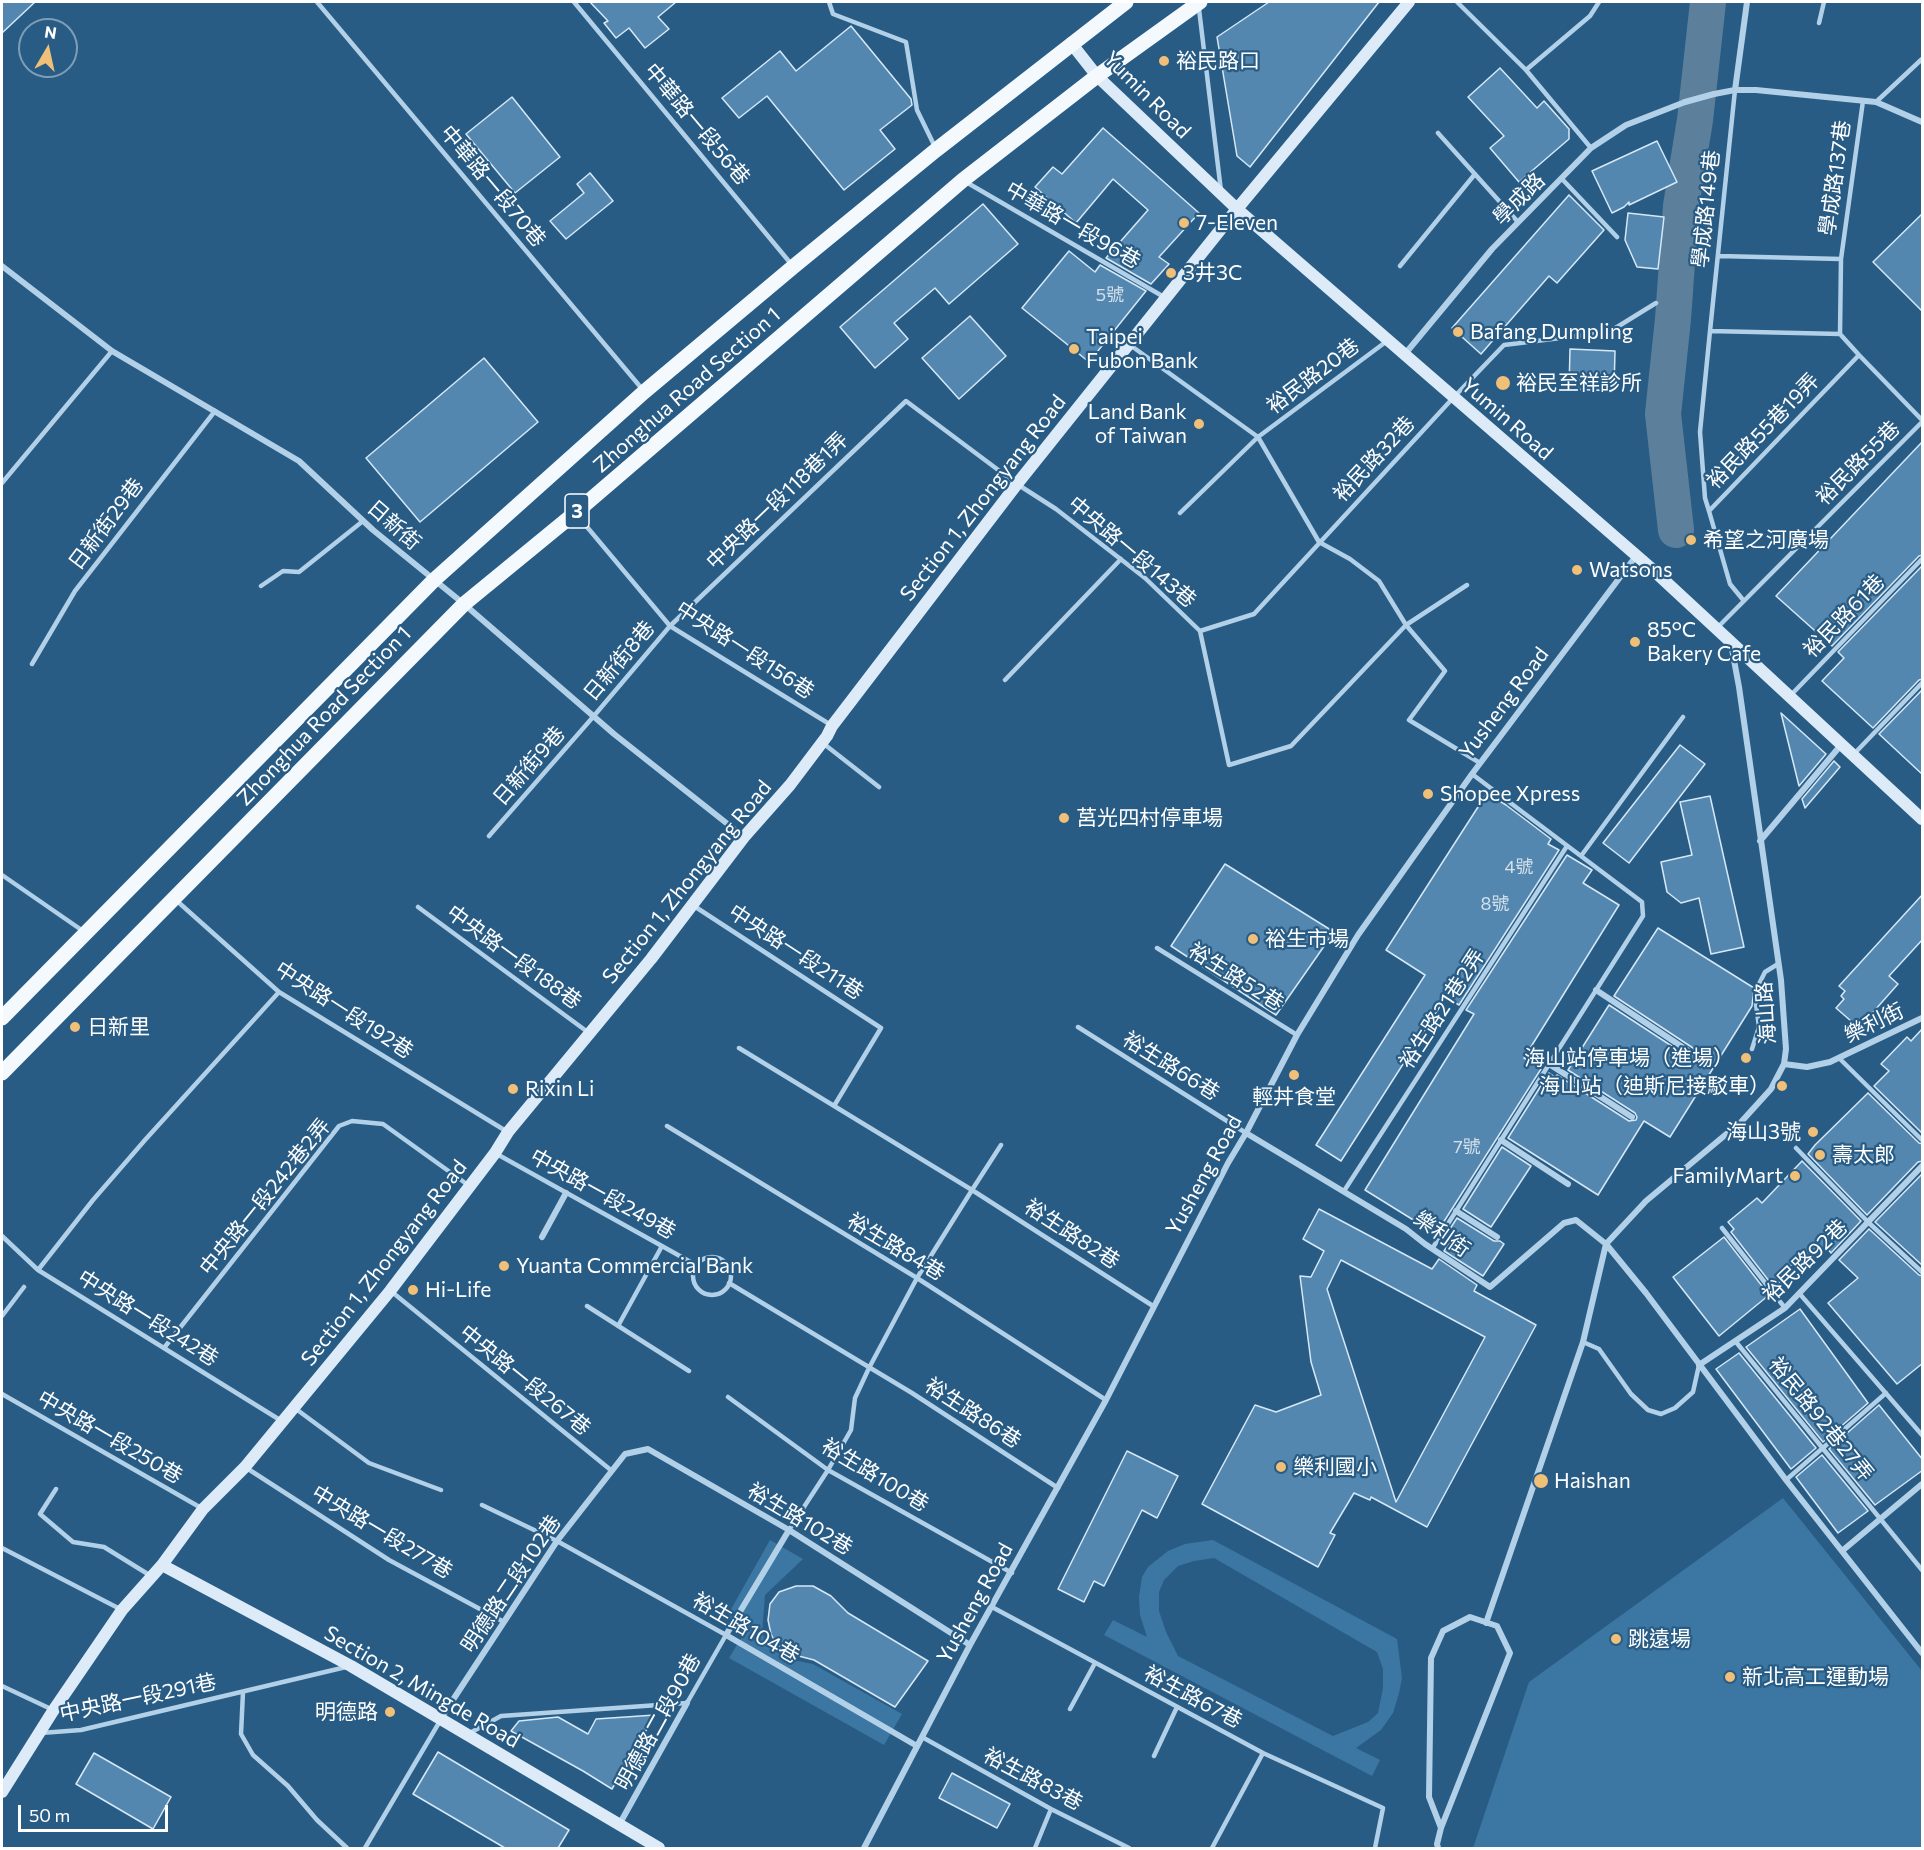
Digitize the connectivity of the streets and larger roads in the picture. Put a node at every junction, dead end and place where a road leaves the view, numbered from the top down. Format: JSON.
{"nodes":[{"id":1,"x":1126,"y":2,"type":"edge"},
{"id":2,"x":1199,"y":2,"type":"edge"},
{"id":3,"x":1408,"y":2,"type":"edge"},
{"id":4,"x":1747,"y":2,"type":"edge"},
{"id":5,"x":1071,"y":43,"type":"junction"},
{"id":6,"x":1097,"y":76,"type":"junction"},
{"id":7,"x":1735,"y":90,"type":"junction"},
{"id":8,"x":1923,"y":123,"type":"edge"},
{"id":9,"x":1237,"y":209,"type":"junction"},
{"id":10,"x":2,"y":266,"type":"edge"},
{"id":11,"x":1404,"y":356,"type":"junction"},
{"id":12,"x":1636,"y":556,"type":"junction"},
{"id":13,"x":434,"y":580,"type":"junction"},
{"id":14,"x":464,"y":604,"type":"junction"},
{"id":15,"x":1731,"y":644,"type":"junction"},
{"id":16,"x":1842,"y":744,"type":"junction"},
{"id":17,"x":1923,"y":819,"type":"edge"},
{"id":18,"x":744,"y":837,"type":"junction"},
{"id":19,"x":1760,"y":841,"type":"junction"},
{"id":20,"x":1596,"y":990,"type":"road end"},
{"id":21,"x":2,"y":1018,"type":"edge"},
{"id":22,"x":1923,"y":1018,"type":"edge"},
{"id":23,"x":1690,"y":1052,"type":"dead end"},
{"id":24,"x":1549,"y":1064,"type":"road end"},
{"id":25,"x":1784,"y":1064,"type":"junction"},
{"id":26,"x":2,"y":1073,"type":"edge"},
{"id":27,"x":1632,"y":1117,"type":"dead end"},
{"id":28,"x":1246,"y":1133,"type":"junction"},
{"id":29,"x":1501,"y":1140,"type":"road end"},
{"id":30,"x":1923,"y":1166,"type":"edge"},
{"id":31,"x":1568,"y":1184,"type":"dead end"},
{"id":32,"x":566,"y":1192,"type":"road end"},
{"id":33,"x":1456,"y":1211,"type":"road end"},
{"id":34,"x":542,"y":1237,"type":"dead end"},
{"id":35,"x":1497,"y":1237,"type":"dead end"},
{"id":36,"x":1606,"y":1244,"type":"junction"},
{"id":37,"x":1699,"y":1365,"type":"junction"},
{"id":38,"x":612,"y":1472,"type":"joint"},
{"id":39,"x":1923,"y":1484,"type":"edge"},
{"id":40,"x":789,"y":1530,"type":"junction"},
{"id":41,"x":1842,"y":1551,"type":"junction"},
{"id":42,"x":162,"y":1565,"type":"junction"},
{"id":43,"x":1486,"y":1623,"type":"junction"},
{"id":44,"x":970,"y":1645,"type":"junction"},
{"id":45,"x":1923,"y":1653,"type":"edge"},
{"id":46,"x":687,"y":1703,"type":"road end"},
{"id":47,"x":441,"y":1718,"type":"junction"},
{"id":48,"x":917,"y":1746,"type":"junction"},
{"id":49,"x":2,"y":1792,"type":"edge"},
{"id":50,"x":619,"y":1825,"type":"junction"},
{"id":51,"x":1441,"y":1828,"type":"junction"},
{"id":52,"x":659,"y":1848,"type":"edge"},
{"id":53,"x":864,"y":1848,"type":"edge"},
{"id":54,"x":1438,"y":1848,"type":"edge"}],
"edges":[{"from":1,"to":5,"type":"main road","name":"Zhonghua Road Section 1","number":"3"},
{"from":2,"to":6,"type":"main road","name":"Zhonghua Road Section 1","number":"3"},
{"from":3,"to":9,"type":"street","name":"Section 1, Zhongyang Road"},
{"from":4,"to":7,"type":"street"},
{"from":5,"to":6,"type":"street","name":"Yumin Road"},
{"from":5,"to":13,"type":"main road","name":"Zhonghua Road Section 1","number":"3"},
{"from":6,"to":9,"type":"street","name":"Yumin Road"},
{"from":6,"to":14,"type":"main road","name":"Zhonghua Road Section 1","number":"3"},
{"from":7,"to":8,"type":"street"},
{"from":7,"to":11,"type":"street","name":"學成路","bridge":true},
{"from":9,"to":11,"type":"street","name":"Yumin Road"},
{"from":9,"to":18,"type":"street","name":"Section 1, Zhongyang Road"},
{"from":10,"to":13,"type":"street","name":"日新街"},
{"from":11,"to":12,"type":"street","name":"Yumin Road"},
{"from":12,"to":15,"type":"street","name":"Yumin Road"},
{"from":12,"to":28,"type":"street","name":"Yusheng Road"},
{"from":13,"to":14,"type":"street","name":"日新街"},
{"from":13,"to":21,"type":"main road","name":"Zhonghua Road Section 1","number":"3"},
{"from":14,"to":18,"type":"street","name":"日新街"},
{"from":14,"to":26,"type":"main road","name":"Zhonghua Road Section 1","number":"3"},
{"from":15,"to":16,"type":"street","name":"Yumin Road"},
{"from":15,"to":19,"type":"street","name":"海山路"},
{"from":16,"to":17,"type":"street","name":"Yumin Road"},
{"from":16,"to":19,"type":"street"},
{"from":18,"to":42,"type":"street","name":"Section 1, Zhongyang Road"},
{"from":19,"to":25,"type":"street","name":"海山路"},
{"from":20,"to":23,"type":"street"},
{"from":22,"to":25,"type":"street","name":"樂利街"},
{"from":24,"to":27,"type":"street"},
{"from":25,"to":36,"type":"street","name":"海山路"},
{"from":28,"to":36,"type":"street","name":"樂利街"},
{"from":28,"to":44,"type":"street","name":"Yusheng Road"},
{"from":29,"to":31,"type":"street"},
{"from":30,"to":37,"type":"street","name":"裕民路92巷"},
{"from":32,"to":34,"type":"street"},
{"from":33,"to":35,"type":"street"},
{"from":36,"to":37,"type":"street"},
{"from":36,"to":43,"type":"street","name":"海山路"},
{"from":37,"to":41,"type":"street"},
{"from":38,"to":40,"type":"street","name":"裕生路102巷"},
{"from":38,"to":47,"type":"street","name":"明德路二段102巷"},
{"from":39,"to":41,"type":"street"},
{"from":40,"to":44,"type":"street","name":"裕生路102巷"},
{"from":40,"to":48,"type":"street","name":"裕生路104巷"},
{"from":41,"to":45,"type":"street"},
{"from":42,"to":47,"type":"street","name":"Section 2, Mingde Road"},
{"from":42,"to":49,"type":"street","name":"Section 1, Zhongyang Road"},
{"from":43,"to":51,"type":"street"},
{"from":43,"to":51,"type":"street"},
{"from":44,"to":48,"type":"street","name":"Yusheng Road"},
{"from":46,"to":50,"type":"street","name":"明德路二段90巷"},
{"from":47,"to":50,"type":"street","name":"Section 2, Mingde Road"},
{"from":48,"to":53,"type":"street","name":"Yusheng Road"},
{"from":50,"to":52,"type":"street","name":"Section 2, Mingde Road"},
{"from":51,"to":54,"type":"street"}]}
